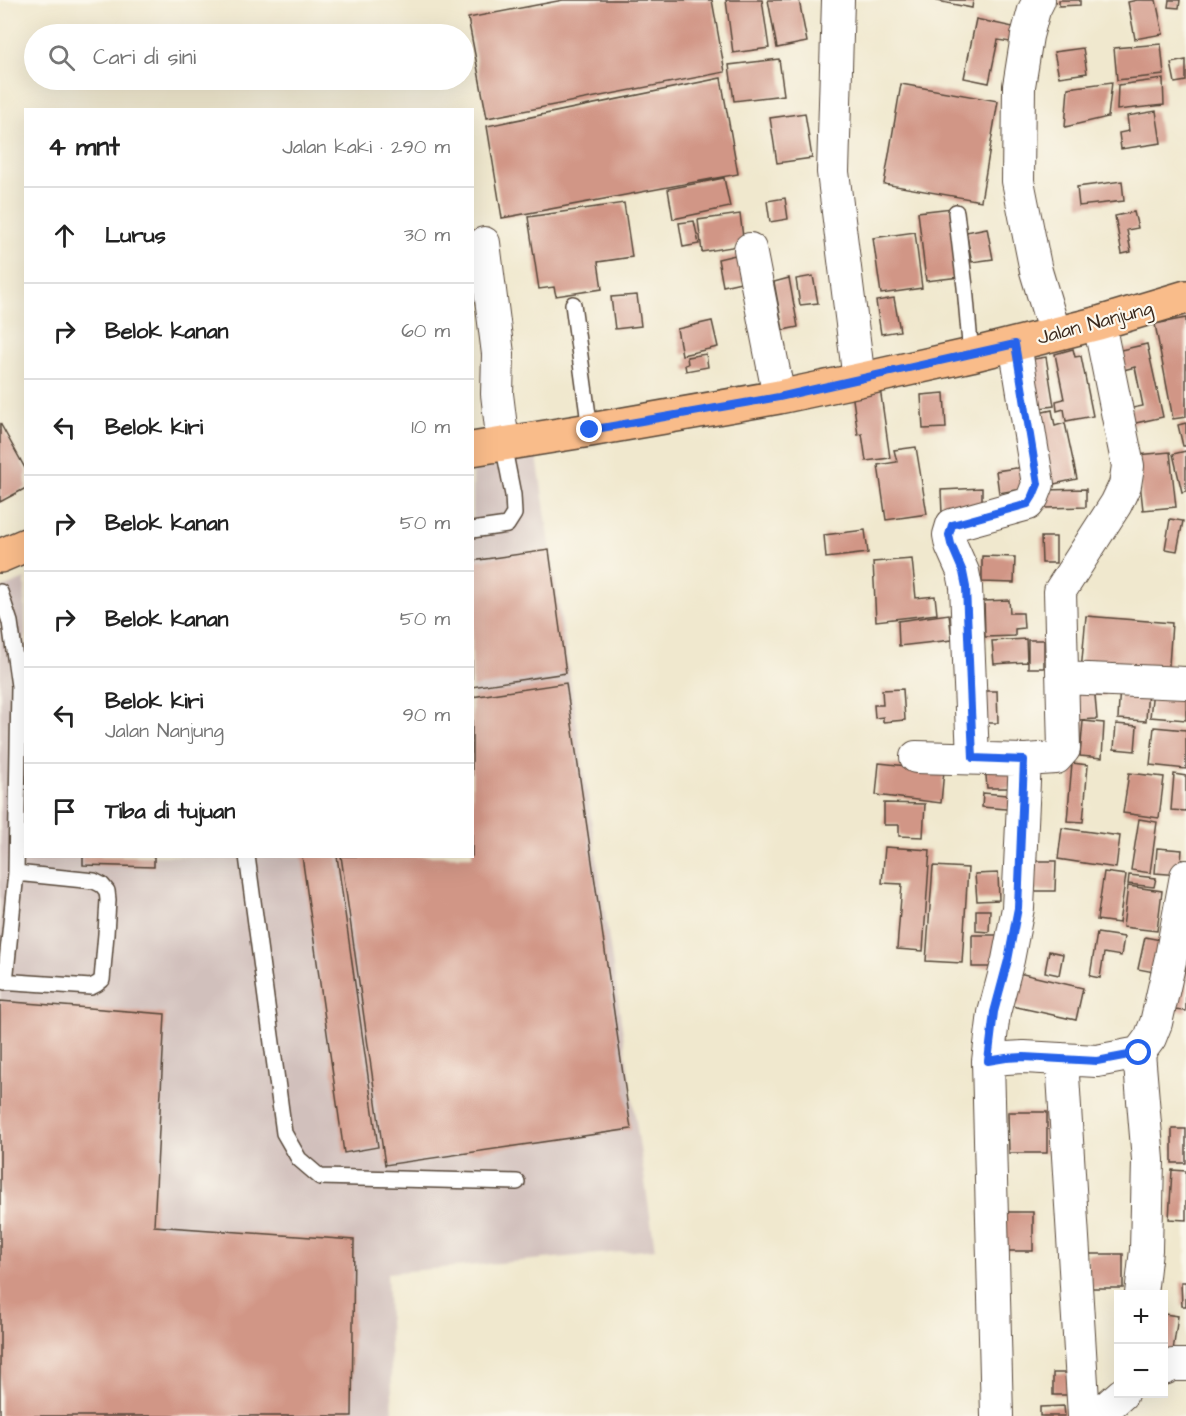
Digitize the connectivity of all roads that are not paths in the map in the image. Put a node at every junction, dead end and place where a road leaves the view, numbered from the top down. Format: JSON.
{"nodes":[{"id":1,"x":838,"y":0,"type":"edge"},
{"id":2,"x":1039,"y":0,"type":"edge"},
{"id":3,"x":956,"y":212,"type":"dead end"},
{"id":4,"x":484,"y":243,"type":"dead end"},
{"id":5,"x":750,"y":249,"type":"dead end"},
{"id":6,"x":1186,"y":297,"type":"edge"},
{"id":7,"x":573,"y":303,"type":"dead end"},
{"id":8,"x":1099,"y":323,"type":"junction"},
{"id":9,"x":1055,"y":334,"type":"junction"},
{"id":10,"x":1015,"y":344,"type":"junction"},
{"id":11,"x":971,"y":355,"type":"junction"},
{"id":12,"x":858,"y":380,"type":"junction"},
{"id":13,"x":779,"y":397,"type":"junction"},
{"id":14,"x":590,"y":430,"type":"junction"},
{"id":15,"x":488,"y":447,"type":"edge"},
{"id":16,"x":474,"y":530,"type":"edge"},
{"id":17,"x":24,"y":546,"type":"edge"},
{"id":18,"x":0,"y":556,"type":"edge"},
{"id":19,"x":0,"y":591,"type":"edge"},
{"id":20,"x":1063,"y":678,"type":"junction"},
{"id":21,"x":1186,"y":683,"type":"edge"},
{"id":22,"x":916,"y":757,"type":"dead end"},
{"id":23,"x":973,"y":758,"type":"junction"},
{"id":24,"x":1024,"y":760,"type":"junction"},
{"id":25,"x":247,"y":858,"type":"edge"},
{"id":26,"x":16,"y":873,"type":"junction"},
{"id":27,"x":1186,"y":876,"type":"edge"},
{"id":28,"x":3,"y":982,"type":"edge"},
{"id":29,"x":1139,"y":1053,"type":"junction"},
{"id":30,"x":1062,"y":1059,"type":"junction"},
{"id":31,"x":988,"y":1061,"type":"junction"},
{"id":32,"x":517,"y":1182,"type":"dead end"},
{"id":33,"x":1141,"y":1290,"type":"edge"},
{"id":34,"x":1186,"y":1365,"type":"edge"},
{"id":35,"x":1168,"y":1367,"type":"edge"},
{"id":36,"x":1117,"y":1398,"type":"edge"},
{"id":37,"x":997,"y":1416,"type":"edge"},
{"id":38,"x":1084,"y":1416,"type":"edge"},
{"id":39,"x":1097,"y":1416,"type":"edge"}],
"edges":[{"from":1,"to":12,"type":"street"},
{"from":2,"to":9,"type":"street"},
{"from":3,"to":11,"type":"lane"},
{"from":4,"to":15,"type":"street"},
{"from":5,"to":13,"type":"street"},
{"from":6,"to":8,"type":"main road","name":"Jalan Nanjung"},
{"from":7,"to":14,"type":"lane"},
{"from":8,"to":9,"type":"main road","name":"Jalan Nanjung"},
{"from":8,"to":20,"type":"street"},
{"from":9,"to":10,"type":"main road","name":"Jalan Nanjung"},
{"from":10,"to":11,"type":"main road","name":"Jalan Nanjung"},
{"from":10,"to":23,"type":"street"},
{"from":11,"to":12,"type":"main road","name":"Jalan Nanjung"},
{"from":12,"to":13,"type":"main road","name":"Jalan Nanjung"},
{"from":13,"to":14,"type":"main road","name":"Jalan Nanjung"},
{"from":14,"to":15,"type":"main road","name":"Jalan Nanjung"},
{"from":15,"to":16,"type":"lane"},
{"from":17,"to":18,"type":"main road"},
{"from":19,"to":26,"type":"lane"},
{"from":20,"to":21,"type":"street"},
{"from":20,"to":24,"type":"street"},
{"from":22,"to":23,"type":"street"},
{"from":23,"to":24,"type":"street"},
{"from":24,"to":31,"type":"street"},
{"from":25,"to":32,"type":"lane"},
{"from":26,"to":28,"type":"lane"},
{"from":26,"to":28,"type":"lane"},
{"from":27,"to":29,"type":"street"},
{"from":29,"to":30,"type":"street"},
{"from":29,"to":33,"type":"street"},
{"from":30,"to":31,"type":"street"},
{"from":30,"to":38,"type":"street"},
{"from":31,"to":37,"type":"street"},
{"from":34,"to":35,"type":"street"},
{"from":36,"to":39,"type":"street"}]}
